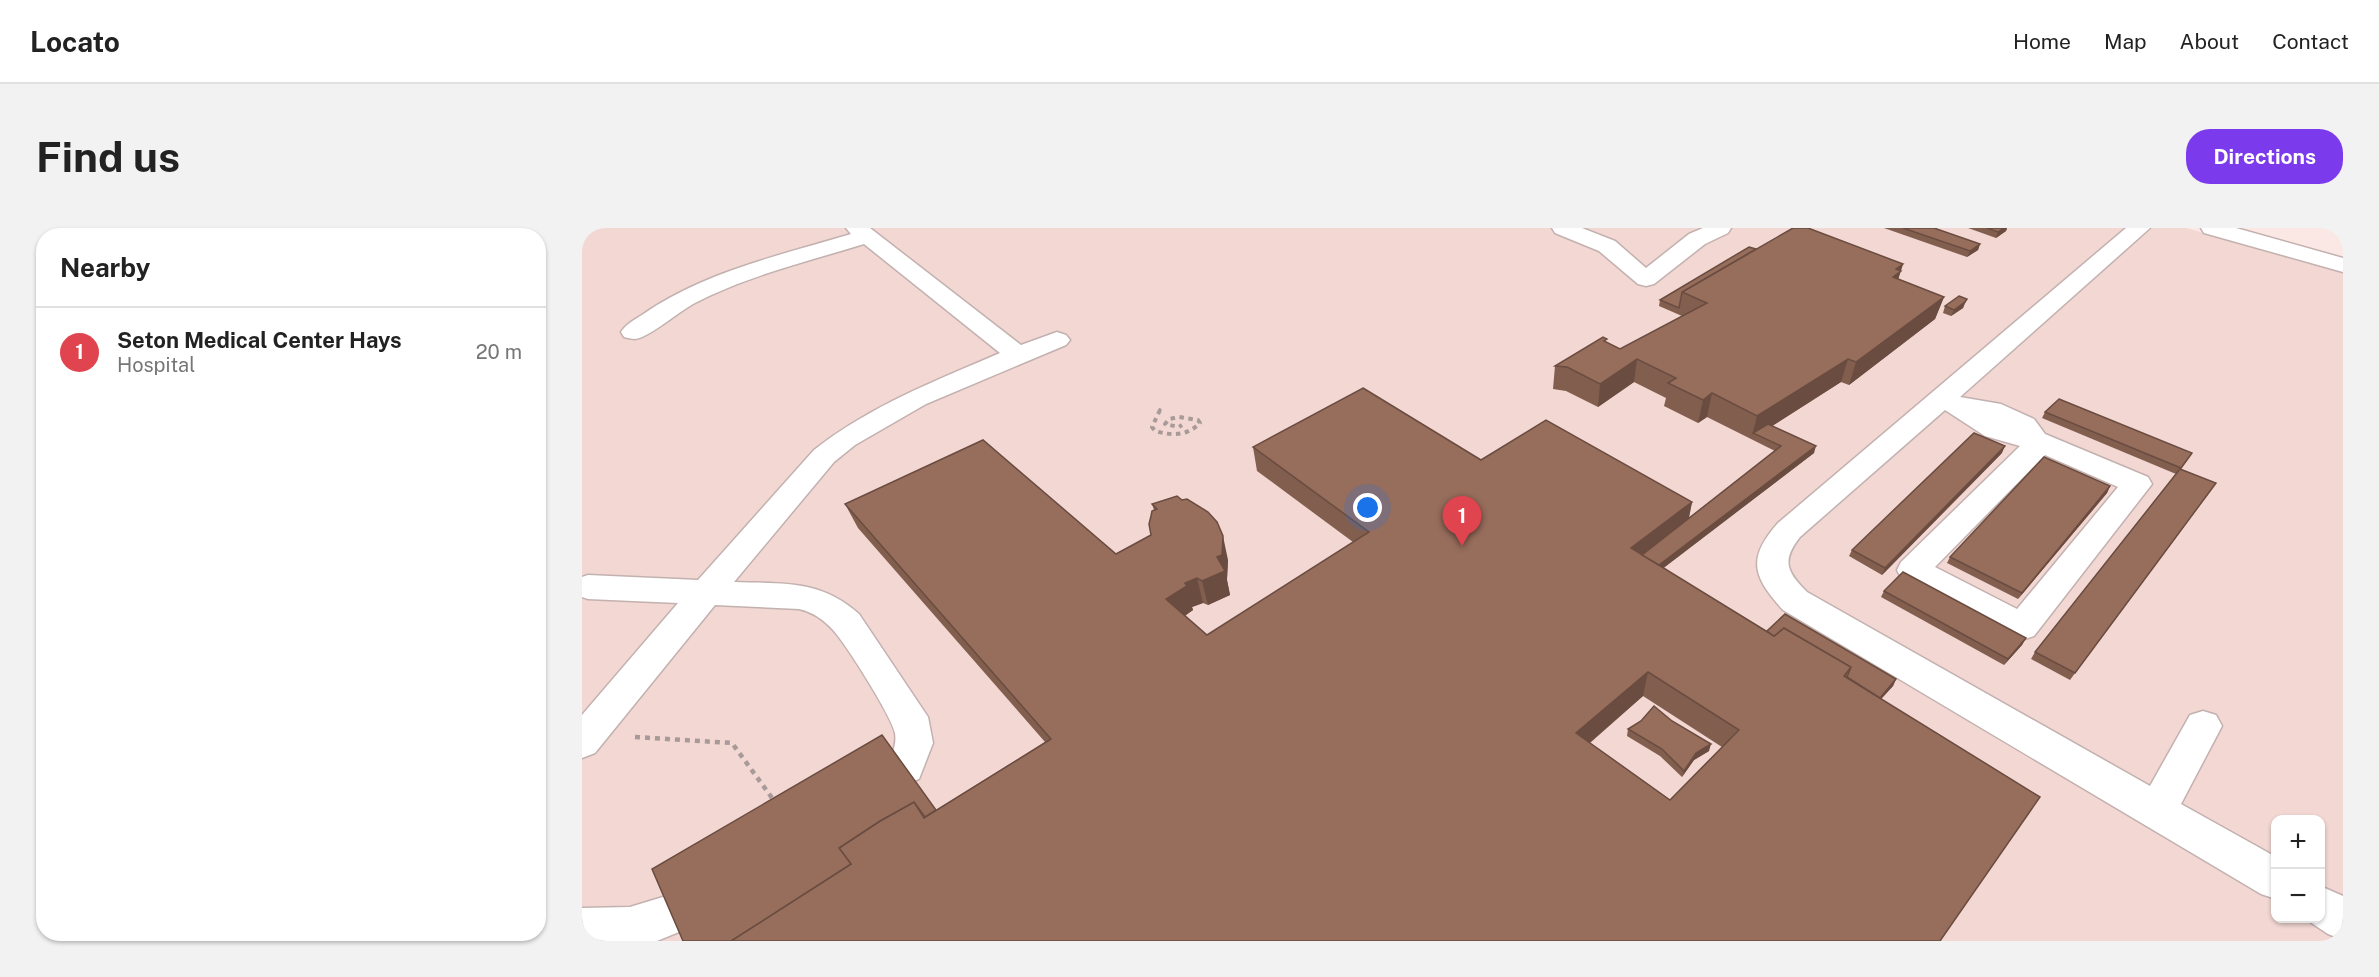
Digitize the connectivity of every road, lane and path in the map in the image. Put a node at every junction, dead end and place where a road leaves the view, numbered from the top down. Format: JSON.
{"nodes":[{"id":1,"x":1563,"y":228,"type":"edge"},
{"id":2,"x":1720,"y":228,"type":"edge"},
{"id":3,"x":2139,"y":228,"type":"edge"},
{"id":4,"x":2212,"y":228,"type":"edge"},
{"id":5,"x":862,"y":232,"type":"edge"},
{"id":6,"x":2343,"y":265,"type":"edge"},
{"id":7,"x":633,"y":332,"type":"dead end"},
{"id":8,"x":1057,"y":339,"type":"dead end"},
{"id":9,"x":1018,"y":355,"type":"junction"},
{"id":10,"x":1951,"y":403,"type":"junction"},
{"id":11,"x":1161,"y":408,"type":"dead end"},
{"id":12,"x":1182,"y":425,"type":"dead end"},
{"id":13,"x":2038,"y":441,"type":"junction"},
{"id":14,"x":588,"y":586,"type":"dead end"},
{"id":15,"x":705,"y":594,"type":"junction"},
{"id":16,"x":2203,"y":726,"type":"dead end"},
{"id":17,"x":628,"y":736,"type":"dead end"},
{"id":18,"x":582,"y":742,"type":"edge"},
{"id":19,"x":905,"y":768,"type":"edge"},
{"id":20,"x":778,"y":806,"type":"edge"},
{"id":21,"x":2157,"y":811,"type":"junction"},
{"id":22,"x":2271,"y":877,"type":"edge"},
{"id":23,"x":2325,"y":909,"type":"edge"},
{"id":24,"x":676,"y":913,"type":"edge"},
{"id":25,"x":2343,"y":919,"type":"edge"},
{"id":26,"x":582,"y":929,"type":"edge"}],
"edges":[{"from":1,"to":2,"type":"street"},
{"from":3,"to":10,"type":"street"},
{"from":4,"to":6,"type":"street"},
{"from":5,"to":7,"type":"street"},
{"from":5,"to":9,"type":"street"},
{"from":8,"to":9,"type":"street"},
{"from":9,"to":15,"type":"street"},
{"from":10,"to":13,"type":"street"},
{"from":10,"to":21,"type":"street"},
{"from":11,"to":12,"type":"path"},
{"from":13,"to":13,"type":"street"},
{"from":14,"to":15,"type":"street"},
{"from":15,"to":18,"type":"street"},
{"from":15,"to":19,"type":"street"},
{"from":16,"to":21,"type":"street"},
{"from":17,"to":20,"type":"path"},
{"from":21,"to":22,"type":"street"},
{"from":23,"to":25,"type":"street"},
{"from":24,"to":26,"type":"street"}]}
